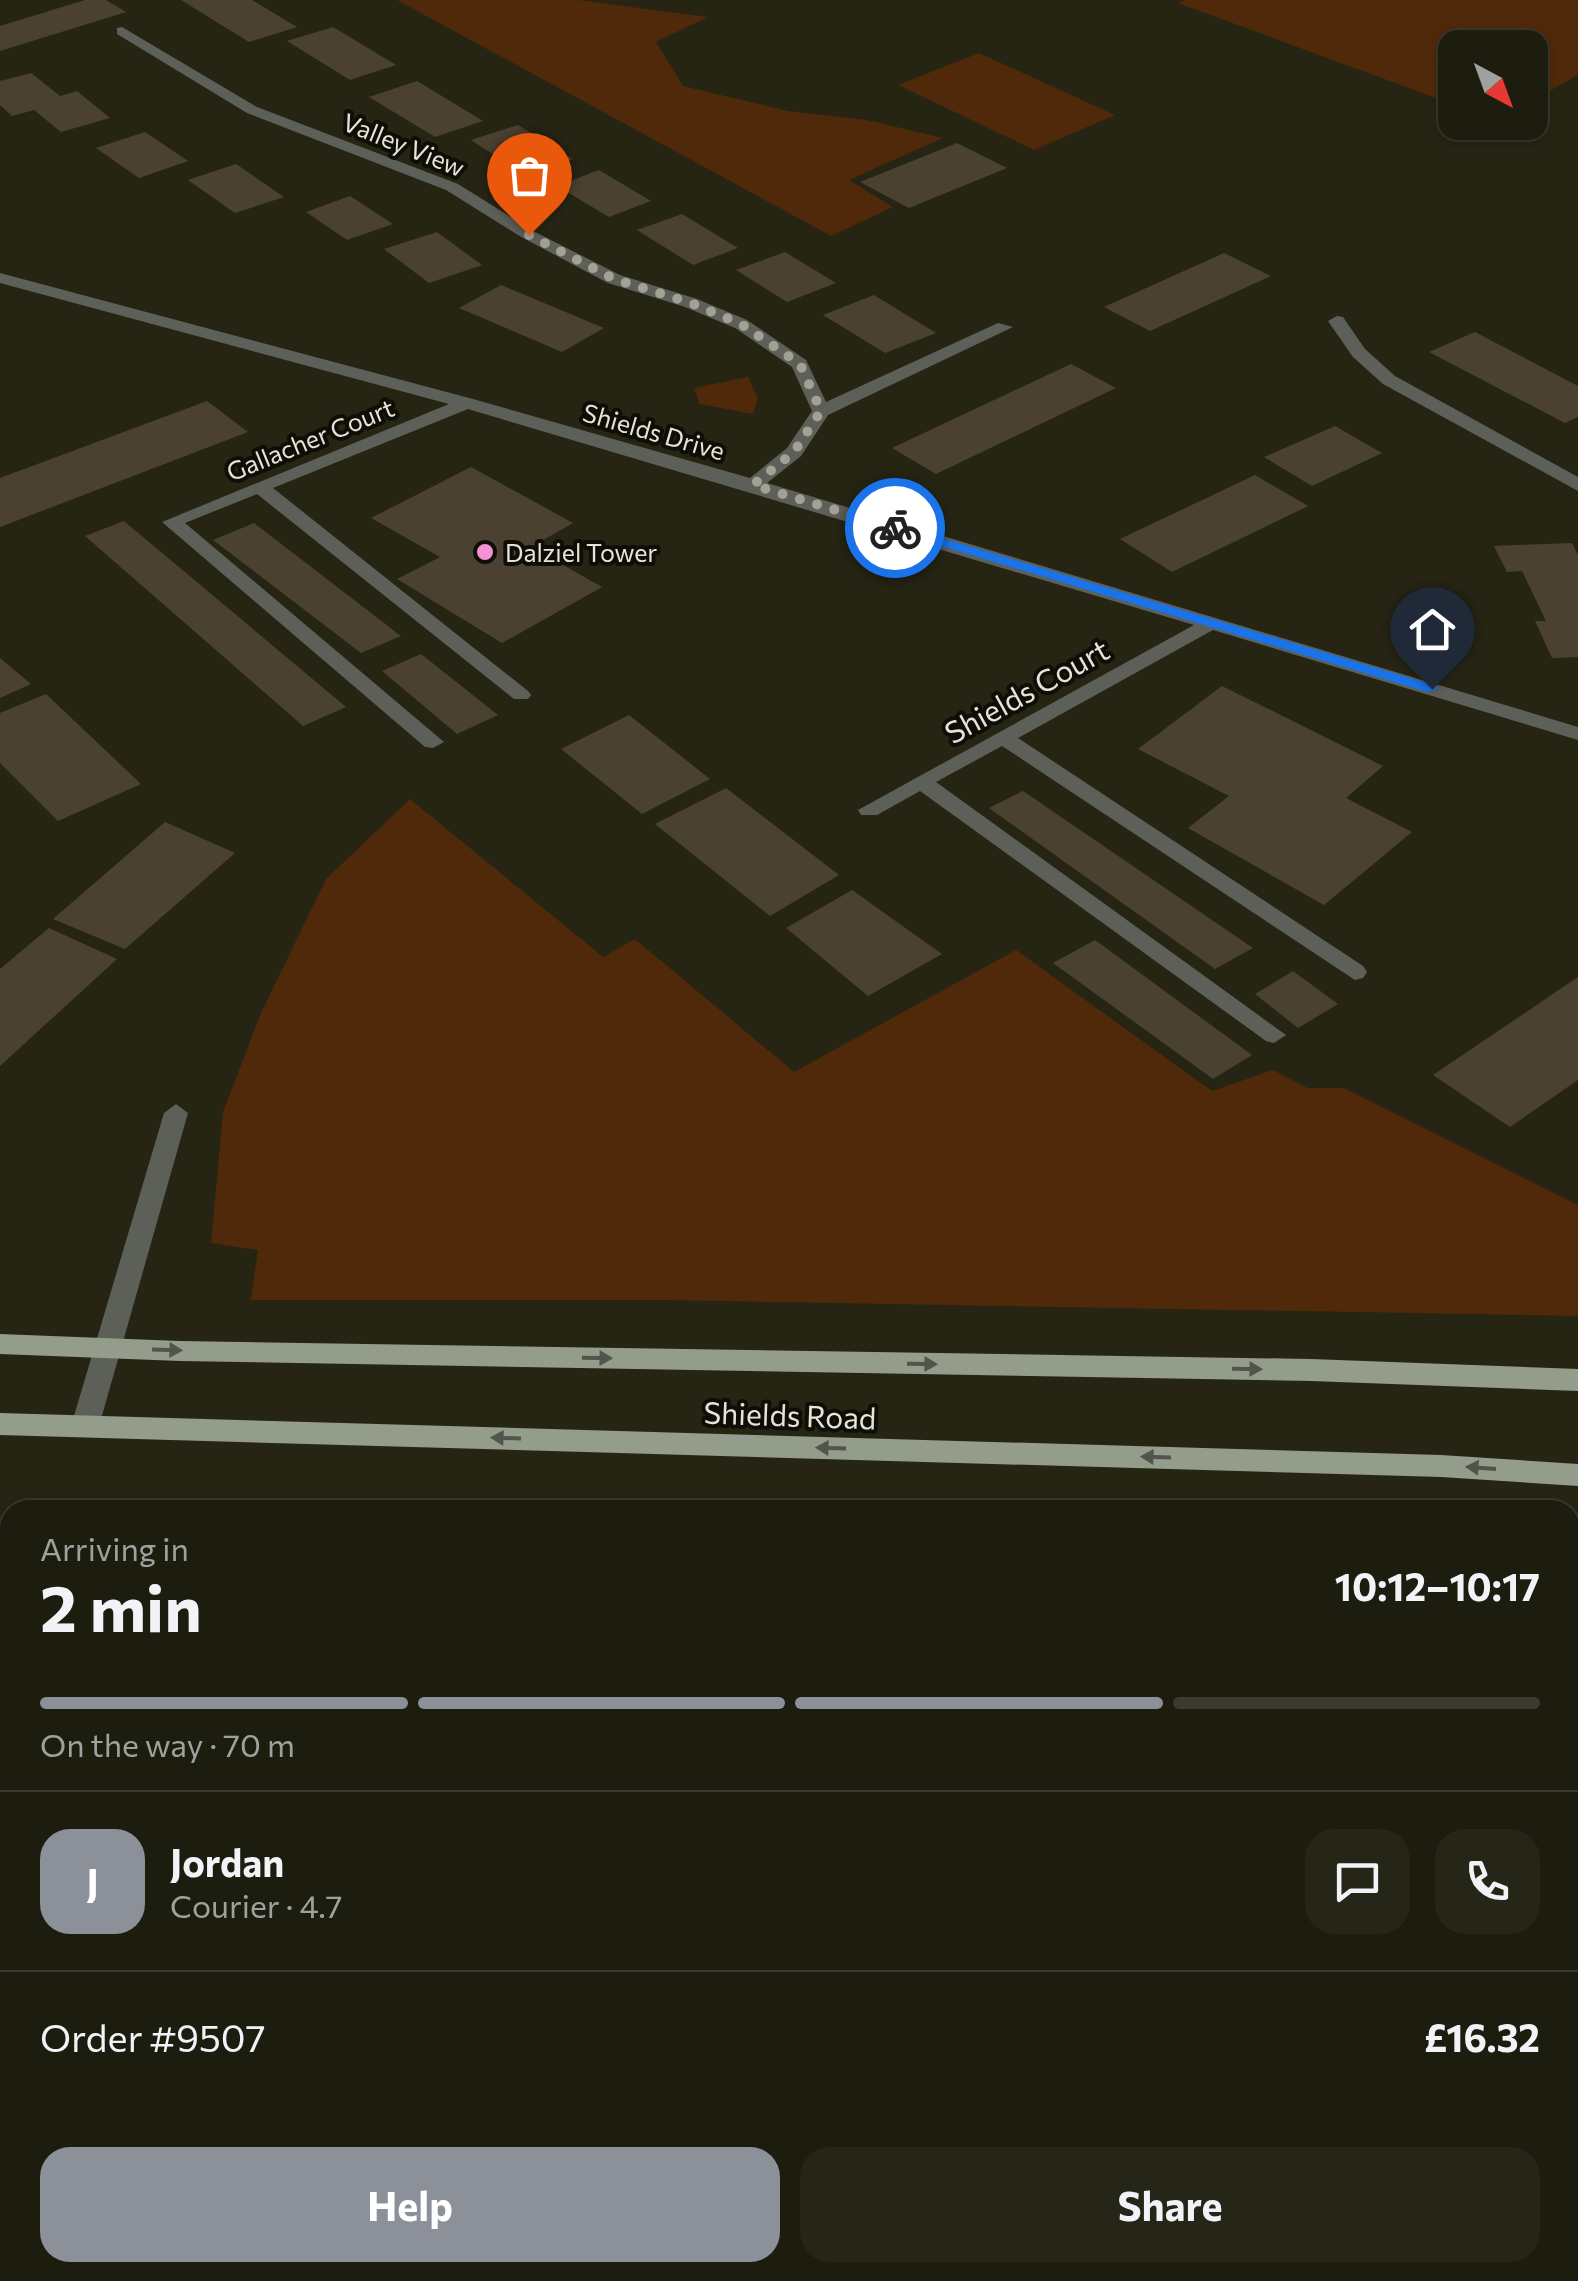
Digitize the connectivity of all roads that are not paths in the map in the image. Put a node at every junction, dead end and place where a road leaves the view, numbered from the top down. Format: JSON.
{"nodes":[{"id":1,"x":122,"y":31,"type":"dead end"},
{"id":2,"x":0,"y":278,"type":"edge"},
{"id":3,"x":1337,"y":320,"type":"dead end"},
{"id":4,"x":1004,"y":327,"type":"dead end"},
{"id":5,"x":467,"y":403,"type":"junction"},
{"id":6,"x":821,"y":411,"type":"junction"},
{"id":7,"x":1578,"y":484,"type":"edge"},
{"id":8,"x":753,"y":485,"type":"junction"},
{"id":9,"x":260,"y":486,"type":"junction"},
{"id":10,"x":1212,"y":623,"type":"junction"},
{"id":11,"x":520,"y":695,"type":"dead end"},
{"id":12,"x":1578,"y":734,"type":"edge"},
{"id":13,"x":1002,"y":737,"type":"junction"},
{"id":14,"x":433,"y":742,"type":"dead end"},
{"id":15,"x":921,"y":782,"type":"junction"},
{"id":16,"x":870,"y":810,"type":"dead end"},
{"id":17,"x":1355,"y":972,"type":"dead end"},
{"id":18,"x":1274,"y":1035,"type":"dead end"},
{"id":19,"x":176,"y":1113,"type":"dead end"},
{"id":20,"x":0,"y":1344,"type":"edge"},
{"id":21,"x":110,"y":1348,"type":"junction"},
{"id":22,"x":1578,"y":1380,"type":"edge"},
{"id":23,"x":0,"y":1424,"type":"edge"},
{"id":24,"x":86,"y":1426,"type":"junction"},
{"id":25,"x":1578,"y":1476,"type":"edge"}],
"edges":[{"from":1,"to":6,"type":"street","name":"Valley View"},
{"from":2,"to":5,"type":"street","name":"Shields Drive"},
{"from":3,"to":7,"type":"street"},
{"from":4,"to":6,"type":"street"},
{"from":5,"to":8,"type":"street","name":"Shields Drive"},
{"from":5,"to":9,"type":"street","name":"Gallacher Court"},
{"from":6,"to":8,"type":"street"},
{"from":8,"to":10,"type":"street","name":"Shields Drive"},
{"from":9,"to":11,"type":"street"},
{"from":9,"to":14,"type":"street","name":"Gallacher Court"},
{"from":10,"to":12,"type":"street","name":"Shields Drive"},
{"from":10,"to":13,"type":"street","name":"Shields Court"},
{"from":13,"to":15,"type":"street","name":"Shields Court"},
{"from":13,"to":17,"type":"street"},
{"from":15,"to":16,"type":"street","name":"Shields Court"},
{"from":15,"to":18,"type":"street"},
{"from":19,"to":21,"type":"street"},
{"from":20,"to":21,"type":"main road","name":"Shields Road"},
{"from":21,"to":22,"type":"main road","name":"Shields Road","one_way":true},
{"from":21,"to":24,"type":"street"},
{"from":23,"to":24,"type":"main road","name":"Shields Road"},
{"from":25,"to":24,"type":"main road","name":"Shields Road","one_way":true}]}
